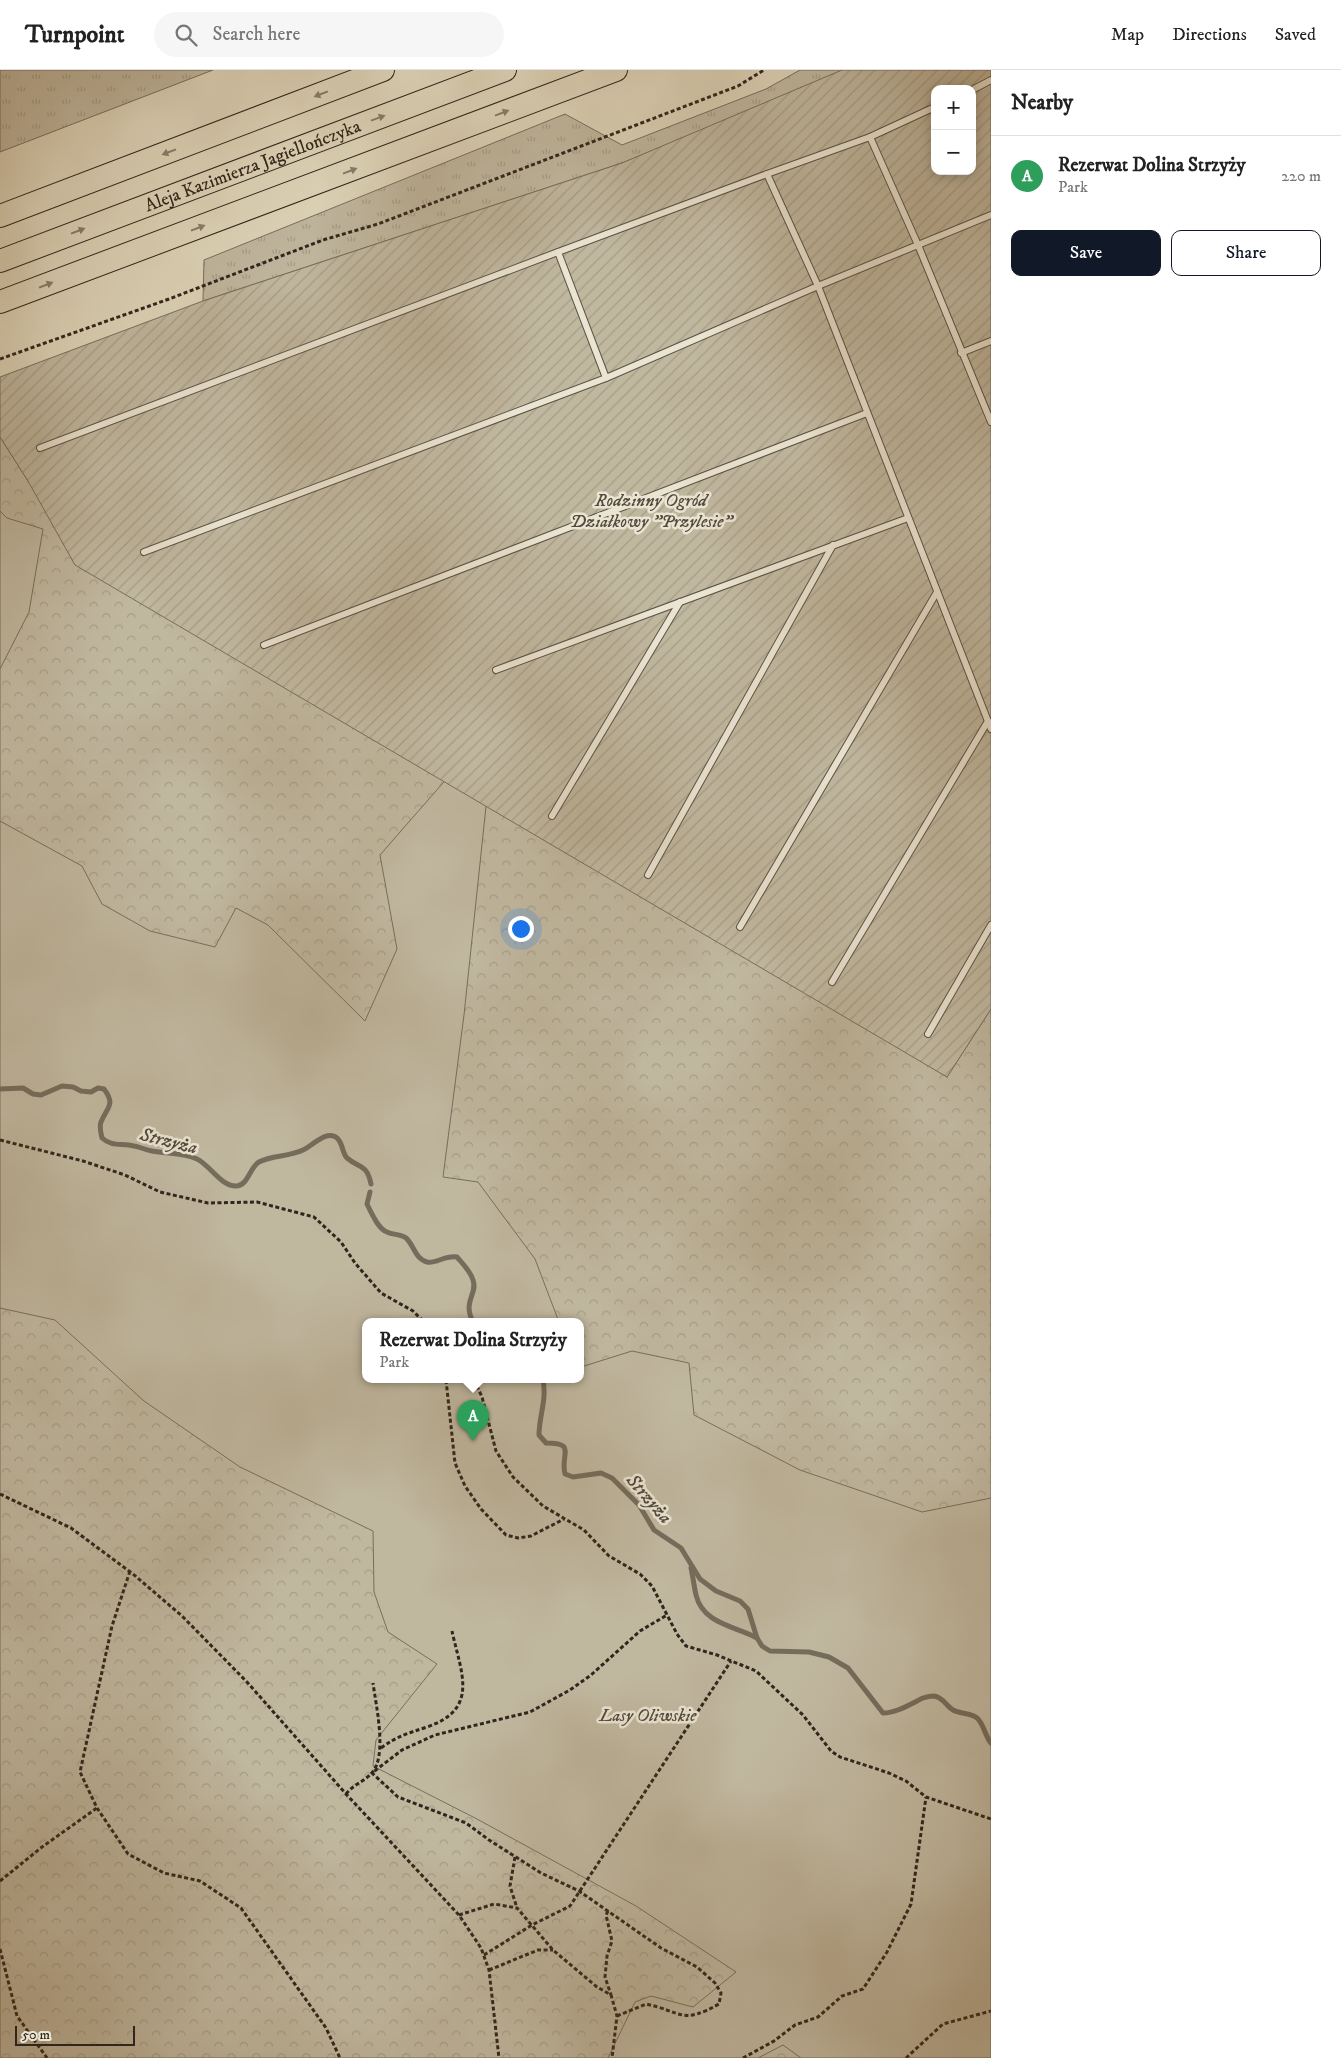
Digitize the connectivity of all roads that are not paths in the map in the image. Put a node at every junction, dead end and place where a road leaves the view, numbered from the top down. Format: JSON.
{"nodes":[{"id":1,"x":383,"y":70,"type":"edge"},
{"id":2,"x":505,"y":70,"type":"edge"},
{"id":3,"x":616,"y":70,"type":"edge"},
{"id":4,"x":991,"y":80,"type":"edge"},
{"id":5,"x":976,"y":88,"type":"edge"},
{"id":6,"x":931,"y":109,"type":"edge"},
{"id":7,"x":870,"y":137,"type":"junction"},
{"id":8,"x":768,"y":174,"type":"junction"},
{"id":9,"x":63,"y":192,"type":"junction"},
{"id":10,"x":0,"y":209,"type":"edge"},
{"id":11,"x":991,"y":215,"type":"edge"},
{"id":12,"x":0,"y":216,"type":"edge"},
{"id":13,"x":918,"y":245,"type":"junction"},
{"id":14,"x":558,"y":252,"type":"junction"},
{"id":15,"x":0,"y":261,"type":"edge"},
{"id":16,"x":818,"y":286,"type":"junction"},
{"id":17,"x":0,"y":302,"type":"edge"},
{"id":18,"x":991,"y":341,"type":"edge"},
{"id":19,"x":961,"y":353,"type":"junction"},
{"id":20,"x":606,"y":378,"type":"junction"},
{"id":21,"x":867,"y":414,"type":"junction"},
{"id":22,"x":991,"y":422,"type":"edge"},
{"id":23,"x":40,"y":448,"type":"dead end"},
{"id":24,"x":908,"y":518,"type":"junction"},
{"id":25,"x":833,"y":546,"type":"junction"},
{"id":26,"x":144,"y":552,"type":"dead end"},
{"id":27,"x":937,"y":592,"type":"junction"},
{"id":28,"x":680,"y":602,"type":"junction"},
{"id":29,"x":264,"y":645,"type":"dead end"},
{"id":30,"x":496,"y":670,"type":"dead end"},
{"id":31,"x":988,"y":721,"type":"junction"},
{"id":32,"x":991,"y":729,"type":"edge"},
{"id":33,"x":552,"y":816,"type":"dead end"},
{"id":34,"x":648,"y":875,"type":"dead end"},
{"id":35,"x":991,"y":925,"type":"edge"},
{"id":36,"x":740,"y":927,"type":"dead end"},
{"id":37,"x":832,"y":982,"type":"dead end"},
{"id":38,"x":928,"y":1034,"type":"dead end"}],
"edges":[{"from":1,"to":9,"type":"highway","one_way":true},
{"from":15,"to":2,"type":"highway","name":"Aleja Kazimierza Jagiellończyka","one_way":true},
{"from":17,"to":3,"type":"highway","one_way":true},
{"from":4,"to":5,"type":"lane"},
{"from":6,"to":7,"type":"lane"},
{"from":7,"to":8,"type":"lane"},
{"from":7,"to":13,"type":"lane"},
{"from":8,"to":14,"type":"lane"},
{"from":8,"to":16,"type":"lane"},
{"from":9,"to":10,"type":"highway"},
{"from":9,"to":12,"type":"highway"},
{"from":11,"to":13,"type":"lane"},
{"from":13,"to":16,"type":"lane"},
{"from":13,"to":19,"type":"lane"},
{"from":14,"to":20,"type":"lane"},
{"from":14,"to":23,"type":"lane"},
{"from":16,"to":20,"type":"lane"},
{"from":16,"to":21,"type":"lane"},
{"from":18,"to":19,"type":"lane"},
{"from":19,"to":22,"type":"lane"},
{"from":20,"to":26,"type":"lane"},
{"from":21,"to":24,"type":"lane"},
{"from":21,"to":29,"type":"lane"},
{"from":24,"to":25,"type":"lane"},
{"from":24,"to":27,"type":"lane"},
{"from":25,"to":28,"type":"lane"},
{"from":25,"to":34,"type":"lane"},
{"from":27,"to":31,"type":"lane"},
{"from":27,"to":36,"type":"lane"},
{"from":28,"to":30,"type":"lane"},
{"from":28,"to":33,"type":"lane"},
{"from":31,"to":32,"type":"lane"},
{"from":31,"to":37,"type":"lane"},
{"from":35,"to":38,"type":"lane"}]}
